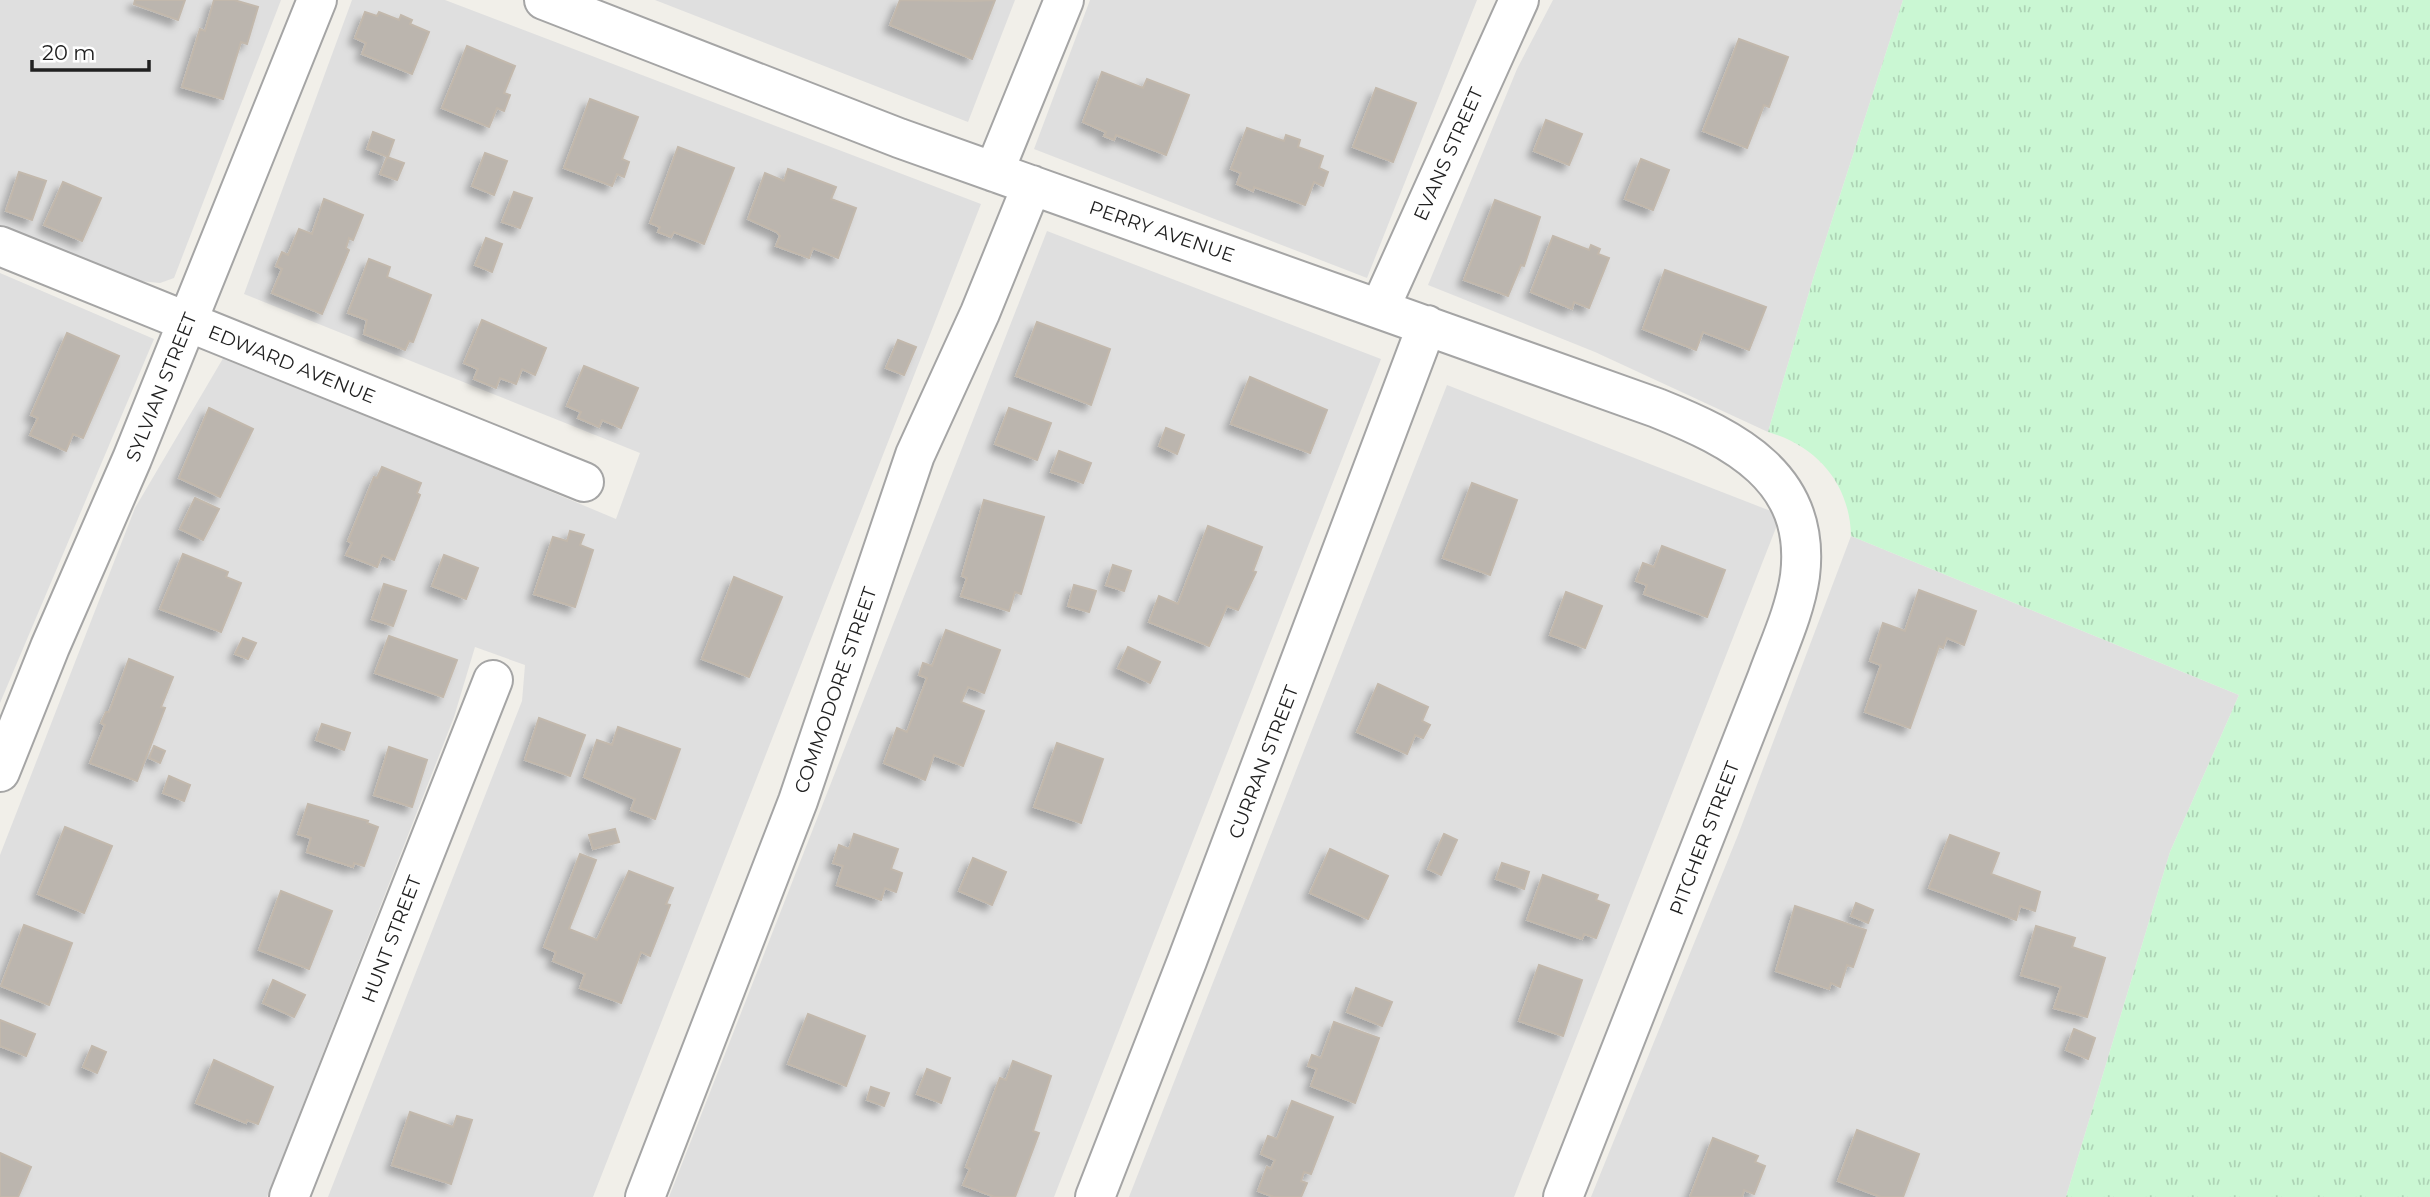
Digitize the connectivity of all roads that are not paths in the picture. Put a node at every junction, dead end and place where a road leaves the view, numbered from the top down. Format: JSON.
{"nodes":[{"id":1,"x":317,"y":0,"type":"edge"},
{"id":2,"x":544,"y":0,"type":"edge"},
{"id":3,"x":1064,"y":0,"type":"edge"},
{"id":4,"x":1519,"y":0,"type":"edge"},
{"id":5,"x":598,"y":10,"type":"edge"},
{"id":6,"x":994,"y":172,"type":"junction"},
{"id":7,"x":1032,"y":185,"type":"junction"},
{"id":8,"x":0,"y":246,"type":"edge"},
{"id":9,"x":1380,"y":308,"type":"junction"},
{"id":10,"x":187,"y":322,"type":"junction"},
{"id":11,"x":1427,"y":325,"type":"junction"},
{"id":12,"x":1773,"y":475,"type":"joint"},
{"id":13,"x":584,"y":482,"type":"dead end"},
{"id":14,"x":493,"y":680,"type":"dead end"},
{"id":15,"x":0,"y":772,"type":"edge"},
{"id":16,"x":289,"y":1197,"type":"edge"},
{"id":17,"x":645,"y":1197,"type":"edge"},
{"id":18,"x":1095,"y":1197,"type":"edge"},
{"id":19,"x":1563,"y":1197,"type":"edge"}],
"edges":[{"from":1,"to":10,"type":"street","name":"SYLVIAN STREET"},
{"from":2,"to":5,"type":"street","name":"PERRY AVENUE"},
{"from":3,"to":6,"type":"street"},
{"from":4,"to":9,"type":"street","name":"EVANS STREET"},
{"from":5,"to":6,"type":"street","name":"PERRY AVENUE"},
{"from":6,"to":7,"type":"street","name":"PERRY AVENUE"},
{"from":7,"to":9,"type":"street","name":"PERRY AVENUE"},
{"from":7,"to":17,"type":"street","name":"COMMODORE STREET"},
{"from":8,"to":10,"type":"street","name":"EDWARD AVENUE"},
{"from":9,"to":11,"type":"street","name":"PERRY AVENUE"},
{"from":10,"to":13,"type":"street","name":"EDWARD AVENUE"},
{"from":10,"to":15,"type":"street","name":"SYLVIAN STREET"},
{"from":11,"to":12,"type":"street","name":"PERRY AVENUE"},
{"from":11,"to":18,"type":"street","name":"CURRAN STREET"},
{"from":12,"to":19,"type":"street","name":"PITCHER STREET"},
{"from":14,"to":16,"type":"street","name":"HUNT STREET"}]}
